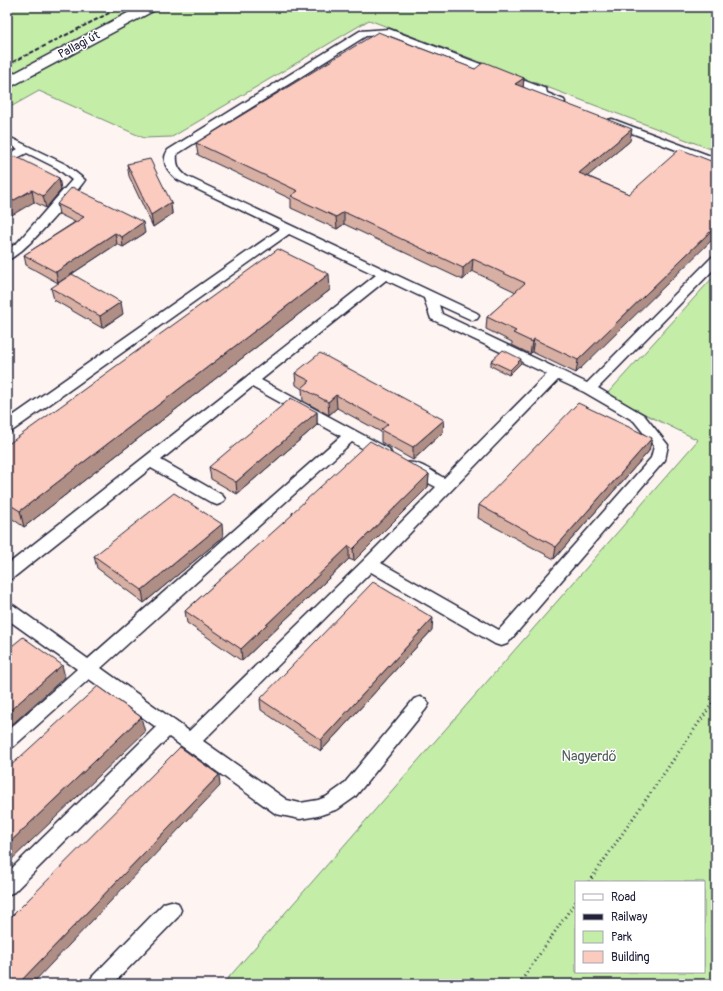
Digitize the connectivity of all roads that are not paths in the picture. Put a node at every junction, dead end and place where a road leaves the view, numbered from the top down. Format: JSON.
{"nodes":[{"id":1,"x":150,"y":7,"type":"edge"},
{"id":2,"x":7,"y":83,"type":"edge"},
{"id":3,"x":571,"y":106,"type":"edge"},
{"id":4,"x":600,"y":118,"type":"edge"},
{"id":5,"x":7,"y":139,"type":"edge"},
{"id":6,"x":26,"y":149,"type":"junction"},
{"id":7,"x":7,"y":160,"type":"edge"},
{"id":8,"x":716,"y":162,"type":"edge"},
{"id":9,"x":288,"y":229,"type":"junction"},
{"id":10,"x":7,"y":256,"type":"edge"},
{"id":11,"x":716,"y":260,"type":"edge"},
{"id":12,"x":386,"y":274,"type":"junction"},
{"id":13,"x":429,"y":295,"type":"junction"},
{"id":14,"x":472,"y":316,"type":"dead end"},
{"id":15,"x":556,"y":373,"type":"junction"},
{"id":16,"x":251,"y":381,"type":"junction"},
{"id":17,"x":589,"y":389,"type":"junction"},
{"id":18,"x":7,"y":427,"type":"edge"},
{"id":19,"x":351,"y":435,"type":"junction"},
{"id":20,"x":151,"y":461,"type":"junction"},
{"id":21,"x":446,"y":486,"type":"junction"},
{"id":22,"x":216,"y":499,"type":"dead end"},
{"id":23,"x":370,"y":564,"type":"junction"},
{"id":24,"x":7,"y":574,"type":"edge"},
{"id":25,"x":7,"y":610,"type":"edge"},
{"id":26,"x":89,"y":669,"type":"junction"},
{"id":27,"x":420,"y":704,"type":"dead end"},
{"id":28,"x":168,"y":726,"type":"junction"},
{"id":29,"x":7,"y":742,"type":"edge"},
{"id":30,"x":190,"y":742,"type":"junction"},
{"id":31,"x":7,"y":886,"type":"edge"},
{"id":32,"x":171,"y":910,"type":"dead end"},
{"id":33,"x":99,"y":984,"type":"edge"}],
"edges":[{"from":1,"to":2,"type":"street","name":"Pallagi út"},
{"from":3,"to":9,"type":"lane"},
{"from":4,"to":8,"type":"lane"},
{"from":5,"to":6,"type":"lane"},
{"from":6,"to":7,"type":"lane"},
{"from":6,"to":10,"type":"lane"},
{"from":9,"to":12,"type":"lane"},
{"from":9,"to":18,"type":"lane"},
{"from":11,"to":17,"type":"lane"},
{"from":12,"to":13,"type":"lane"},
{"from":12,"to":16,"type":"lane"},
{"from":13,"to":14,"type":"lane"},
{"from":13,"to":15,"type":"lane"},
{"from":15,"to":17,"type":"lane"},
{"from":15,"to":21,"type":"lane"},
{"from":16,"to":19,"type":"lane"},
{"from":16,"to":20,"type":"lane"},
{"from":17,"to":23,"type":"lane"},
{"from":19,"to":21,"type":"lane"},
{"from":19,"to":26,"type":"lane"},
{"from":20,"to":22,"type":"lane"},
{"from":20,"to":24,"type":"lane"},
{"from":21,"to":23,"type":"lane"},
{"from":23,"to":30,"type":"lane"},
{"from":25,"to":26,"type":"lane"},
{"from":26,"to":28,"type":"lane"},
{"from":26,"to":29,"type":"lane"},
{"from":27,"to":30,"type":"lane"},
{"from":28,"to":30,"type":"lane"},
{"from":28,"to":31,"type":"lane"},
{"from":32,"to":33,"type":"lane"}]}
